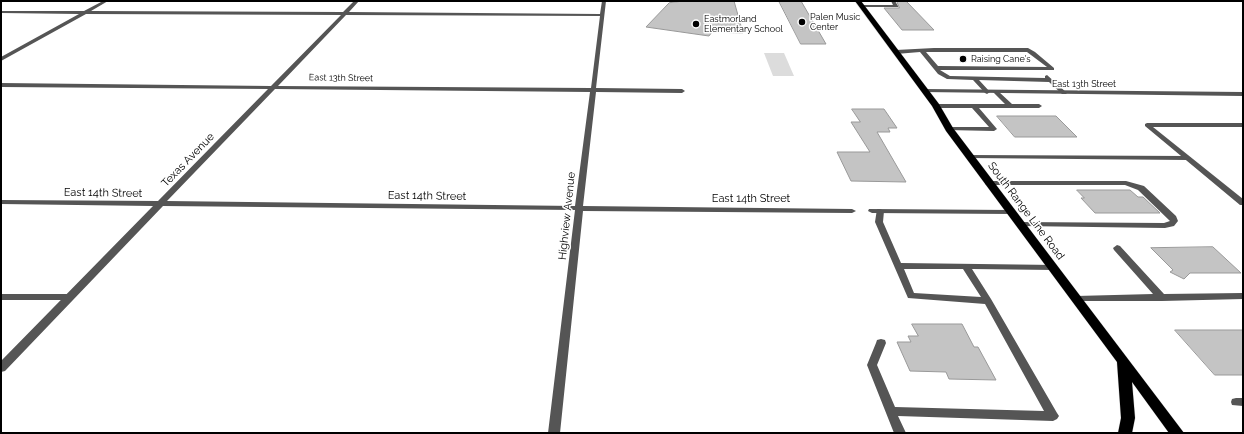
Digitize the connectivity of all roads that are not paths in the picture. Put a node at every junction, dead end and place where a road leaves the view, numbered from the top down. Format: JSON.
{"nodes":[{"id":1,"x":106,"y":1,"type":"edge"},
{"id":2,"x":357,"y":1,"type":"edge"},
{"id":3,"x":604,"y":1,"type":"edge"},
{"id":4,"x":872,"y":1,"type":"edge"},
{"id":5,"x":893,"y":2,"type":"dead end"},
{"id":6,"x":860,"y":4,"type":"edge"},
{"id":7,"x":876,"y":6,"type":"junction"},
{"id":8,"x":1,"y":12,"type":"edge"},
{"id":9,"x":85,"y":12,"type":"junction"},
{"id":10,"x":344,"y":14,"type":"junction"},
{"id":11,"x":602,"y":15,"type":"junction"},
{"id":12,"x":922,"y":51,"type":"junction"},
{"id":13,"x":896,"y":52,"type":"junction"},
{"id":14,"x":1,"y":59,"type":"edge"},
{"id":15,"x":936,"y":68,"type":"junction"},
{"id":16,"x":1039,"y":70,"type":"junction"},
{"id":17,"x":975,"y":79,"type":"junction"},
{"id":18,"x":1050,"y":80,"type":"junction"},
{"id":19,"x":1,"y":85,"type":"edge"},
{"id":20,"x":274,"y":87,"type":"junction"},
{"id":21,"x":593,"y":90,"type":"junction"},
{"id":22,"x":682,"y":91,"type":"dead end"},
{"id":23,"x":925,"y":92,"type":"junction"},
{"id":24,"x":987,"y":92,"type":"junction"},
{"id":25,"x":996,"y":92,"type":"junction"},
{"id":26,"x":1064,"y":93,"type":"junction"},
{"id":27,"x":1243,"y":94,"type":"edge"},
{"id":28,"x":936,"y":106,"type":"junction"},
{"id":29,"x":975,"y":106,"type":"junction"},
{"id":30,"x":1010,"y":106,"type":"junction"},
{"id":31,"x":1039,"y":106,"type":"dead end"},
{"id":32,"x":1243,"y":125,"type":"edge"},
{"id":33,"x":950,"y":129,"type":"junction"},
{"id":34,"x":970,"y":157,"type":"junction"},
{"id":35,"x":1187,"y":158,"type":"junction"},
{"id":36,"x":989,"y":183,"type":"junction"},
{"id":37,"x":1,"y":202,"type":"edge"},
{"id":38,"x":1243,"y":203,"type":"edge"},
{"id":39,"x":160,"y":204,"type":"junction"},
{"id":40,"x":579,"y":209,"type":"junction"},
{"id":41,"x":852,"y":211,"type":"dead end"},
{"id":42,"x":1012,"y":212,"type":"junction"},
{"id":43,"x":1021,"y":224,"type":"junction"},
{"id":44,"x":1116,"y":248,"type":"dead end"},
{"id":45,"x":898,"y":266,"type":"junction"},
{"id":46,"x":966,"y":267,"type":"junction"},
{"id":47,"x":1053,"y":267,"type":"junction"},
{"id":48,"x":1243,"y":296,"type":"edge"},
{"id":49,"x":1,"y":297,"type":"edge"},
{"id":50,"x":70,"y":297,"type":"junction"},
{"id":51,"x":1162,"y":298,"type":"junction"},
{"id":52,"x":1076,"y":299,"type":"junction"},
{"id":53,"x":988,"y":301,"type":"junction"},
{"id":54,"x":881,"y":343,"type":"dead end"},
{"id":55,"x":1123,"y":361,"type":"junction"},
{"id":56,"x":1,"y":368,"type":"edge"},
{"id":57,"x":891,"y":411,"type":"junction"},
{"id":58,"x":554,"y":433,"type":"edge"},
{"id":59,"x":900,"y":433,"type":"edge"},
{"id":60,"x":1126,"y":433,"type":"edge"},
{"id":61,"x":1177,"y":433,"type":"edge"}],
"edges":[{"from":1,"to":9,"type":"street"},
{"from":2,"to":10,"type":"street","name":"Texas Avenue"},
{"from":3,"to":11,"type":"street","name":"Highview Avenue"},
{"from":4,"to":7,"type":"street"},
{"from":5,"to":7,"type":"street"},
{"from":6,"to":7,"type":"street"},
{"from":6,"to":13,"type":"main road","name":"South Range Line Road"},
{"from":8,"to":9,"type":"street"},
{"from":9,"to":10,"type":"street"},
{"from":9,"to":14,"type":"street"},
{"from":10,"to":11,"type":"street"},
{"from":10,"to":20,"type":"street","name":"Texas Avenue"},
{"from":11,"to":21,"type":"street","name":"Highview Avenue"},
{"from":12,"to":13,"type":"street"},
{"from":12,"to":15,"type":"street"},
{"from":12,"to":16,"type":"street"},
{"from":13,"to":23,"type":"main road","name":"South Range Line Road"},
{"from":15,"to":16,"type":"street"},
{"from":15,"to":17,"type":"street"},
{"from":16,"to":18,"type":"street"},
{"from":17,"to":18,"type":"street"},
{"from":17,"to":24,"type":"street"},
{"from":18,"to":26,"type":"street"},
{"from":19,"to":20,"type":"street","name":"East 13th Street"},
{"from":20,"to":21,"type":"street","name":"East 13th Street"},
{"from":20,"to":39,"type":"street","name":"Texas Avenue"},
{"from":21,"to":22,"type":"street","name":"East 13th Street"},
{"from":21,"to":40,"type":"street","name":"Highview Avenue"},
{"from":23,"to":24,"type":"street","name":"East 13th Street"},
{"from":23,"to":28,"type":"main road","name":"South Range Line Road"},
{"from":24,"to":25,"type":"street","name":"East 13th Street"},
{"from":25,"to":26,"type":"street","name":"East 13th Street"},
{"from":25,"to":30,"type":"street"},
{"from":26,"to":27,"type":"street","name":"East 13th Street"},
{"from":28,"to":29,"type":"street"},
{"from":28,"to":33,"type":"main road","name":"South Range Line Road"},
{"from":29,"to":30,"type":"street"},
{"from":29,"to":33,"type":"street"},
{"from":30,"to":31,"type":"street"},
{"from":32,"to":35,"type":"street"},
{"from":33,"to":34,"type":"main road","name":"South Range Line Road"},
{"from":34,"to":35,"type":"street"},
{"from":34,"to":36,"type":"main road","name":"South Range Line Road"},
{"from":35,"to":38,"type":"street"},
{"from":36,"to":42,"type":"main road","name":"South Range Line Road"},
{"from":36,"to":43,"type":"street"},
{"from":37,"to":39,"type":"street","name":"East 14th Street"},
{"from":39,"to":40,"type":"street","name":"East 14th Street"},
{"from":39,"to":50,"type":"street","name":"Texas Avenue"},
{"from":40,"to":41,"type":"street","name":"East 14th Street"},
{"from":40,"to":58,"type":"street","name":"Highview Avenue"},
{"from":42,"to":43,"type":"main road","name":"South Range Line Road"},
{"from":42,"to":45,"type":"street"},
{"from":43,"to":47,"type":"main road","name":"South Range Line Road"},
{"from":44,"to":51,"type":"street"},
{"from":45,"to":46,"type":"street"},
{"from":45,"to":53,"type":"street"},
{"from":46,"to":47,"type":"street"},
{"from":46,"to":53,"type":"street"},
{"from":47,"to":52,"type":"main road","name":"South Range Line Road"},
{"from":48,"to":51,"type":"street"},
{"from":49,"to":50,"type":"street"},
{"from":50,"to":56,"type":"street","name":"Texas Avenue"},
{"from":51,"to":52,"type":"street"},
{"from":52,"to":55,"type":"main road","name":"South Range Line Road"},
{"from":53,"to":57,"type":"street"},
{"from":54,"to":57,"type":"street"},
{"from":55,"to":60,"type":"main road"},
{"from":55,"to":61,"type":"main road","name":"South Range Line Road"},
{"from":57,"to":59,"type":"street"}]}
